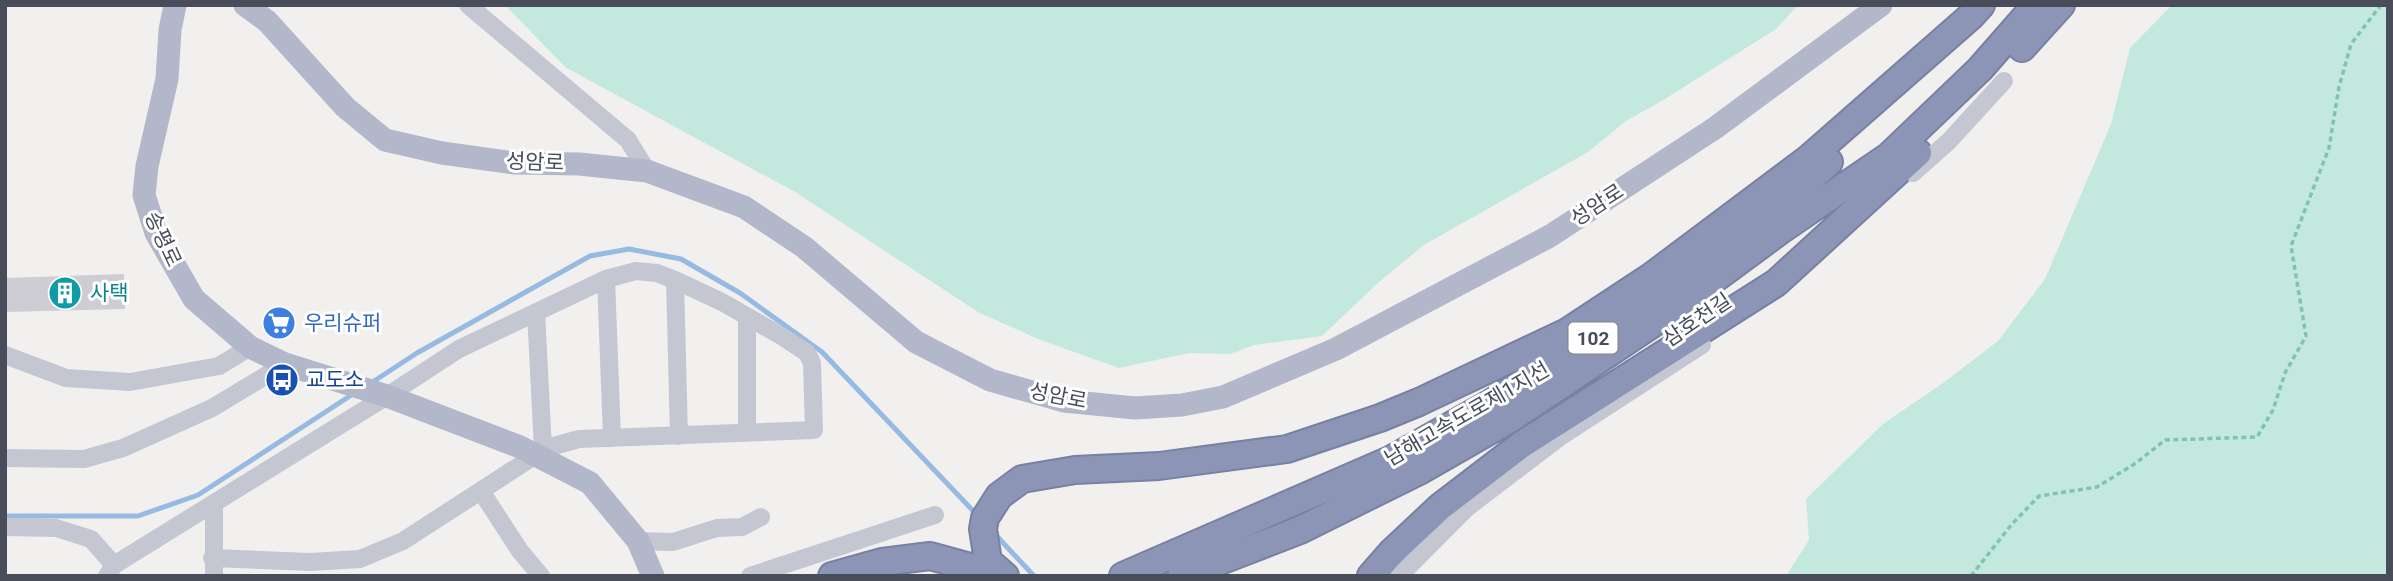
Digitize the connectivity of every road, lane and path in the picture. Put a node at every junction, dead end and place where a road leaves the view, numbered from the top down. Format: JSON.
{"nodes":[{"id":1,"x":175,"y":5,"type":"edge"},
{"id":2,"x":245,"y":5,"type":"edge"},
{"id":3,"x":468,"y":5,"type":"edge"},
{"id":4,"x":1881,"y":5,"type":"edge"},
{"id":5,"x":1981,"y":5,"type":"edge"},
{"id":6,"x":2000,"y":5,"type":"edge"},
{"id":7,"x":2036,"y":5,"type":"edge"},
{"id":8,"x":2061,"y":5,"type":"edge"},
{"id":9,"x":2381,"y":5,"type":"edge"},
{"id":10,"x":2004,"y":81,"type":"dead end"},
{"id":11,"x":1889,"y":156,"type":"junction"},
{"id":12,"x":648,"y":171,"type":"junction"},
{"id":13,"x":606,"y":279,"type":"junction"},
{"id":14,"x":675,"y":280,"type":"junction"},
{"id":15,"x":536,"y":312,"type":"junction"},
{"id":16,"x":747,"y":318,"type":"junction"},
{"id":17,"x":250,"y":347,"type":"junction"},
{"id":18,"x":5,"y":355,"type":"edge"},
{"id":19,"x":285,"y":364,"type":"junction"},
{"id":20,"x":387,"y":396,"type":"junction"},
{"id":21,"x":747,"y":433,"type":"junction"},
{"id":22,"x":679,"y":436,"type":"junction"},
{"id":23,"x":612,"y":438,"type":"junction"},
{"id":24,"x":540,"y":452,"type":"junction"},
{"id":25,"x":5,"y":458,"type":"edge"},
{"id":26,"x":481,"y":491,"type":"junction"},
{"id":27,"x":214,"y":505,"type":"junction"},
{"id":28,"x":935,"y":515,"type":"dead end"},
{"id":29,"x":761,"y":517,"type":"dead end"},
{"id":30,"x":5,"y":527,"type":"edge"},
{"id":31,"x":638,"y":541,"type":"junction"},
{"id":32,"x":213,"y":567,"type":"edge"},
{"id":33,"x":111,"y":570,"type":"edge"},
{"id":34,"x":1003,"y":575,"type":"edge"},
{"id":35,"x":541,"y":576,"type":"edge"},
{"id":36,"x":653,"y":576,"type":"edge"},
{"id":37,"x":750,"y":576,"type":"edge"},
{"id":38,"x":832,"y":576,"type":"edge"},
{"id":39,"x":1123,"y":576,"type":"edge"},
{"id":40,"x":1181,"y":576,"type":"edge"},
{"id":41,"x":1349,"y":576,"type":"edge"},
{"id":42,"x":1371,"y":576,"type":"edge"},
{"id":43,"x":1399,"y":576,"type":"edge"},
{"id":44,"x":1971,"y":576,"type":"edge"}],
"edges":[{"from":1,"to":17,"type":"main road","name":"송평로"},
{"from":2,"to":12,"type":"main road","name":"성암로"},
{"from":3,"to":12,"type":"street"},
{"from":4,"to":12,"type":"main road","name":"성암로"},
{"from":5,"to":34,"type":"highway"},
{"from":6,"to":39,"type":"highway","name":"남해고속도로제1지선","number":"102"},
{"from":7,"to":11,"type":"highway","name":"남해고속도로제1지선","number":"102"},
{"from":8,"to":42,"type":"highway"},
{"from":9,"to":44,"type":"path"},
{"from":10,"to":43,"type":"street","name":"삼호천길"},
{"from":11,"to":40,"type":"highway","name":"남해고속도로제1지선","number":"102"},
{"from":11,"to":41,"type":"highway"},
{"from":13,"to":14,"type":"street"},
{"from":13,"to":15,"type":"street"},
{"from":13,"to":23,"type":"street"},
{"from":14,"to":16,"type":"street"},
{"from":14,"to":22,"type":"street"},
{"from":15,"to":20,"type":"street"},
{"from":15,"to":24,"type":"street"},
{"from":16,"to":21,"type":"street"},
{"from":16,"to":21,"type":"street"},
{"from":17,"to":18,"type":"street"},
{"from":17,"to":19,"type":"main road","name":"송평로"},
{"from":19,"to":20,"type":"main road","name":"송평로"},
{"from":19,"to":25,"type":"street"},
{"from":20,"to":24,"type":"main road"},
{"from":20,"to":27,"type":"street"},
{"from":21,"to":22,"type":"street"},
{"from":22,"to":23,"type":"street"},
{"from":23,"to":24,"type":"street"},
{"from":24,"to":26,"type":"street"},
{"from":24,"to":31,"type":"main road"},
{"from":26,"to":32,"type":"street"},
{"from":26,"to":35,"type":"street"},
{"from":27,"to":32,"type":"street"},
{"from":27,"to":33,"type":"street"},
{"from":28,"to":37,"type":"street"},
{"from":29,"to":31,"type":"street"},
{"from":30,"to":33,"type":"street"},
{"from":31,"to":36,"type":"main road"},
{"from":34,"to":38,"type":"highway"}]}
